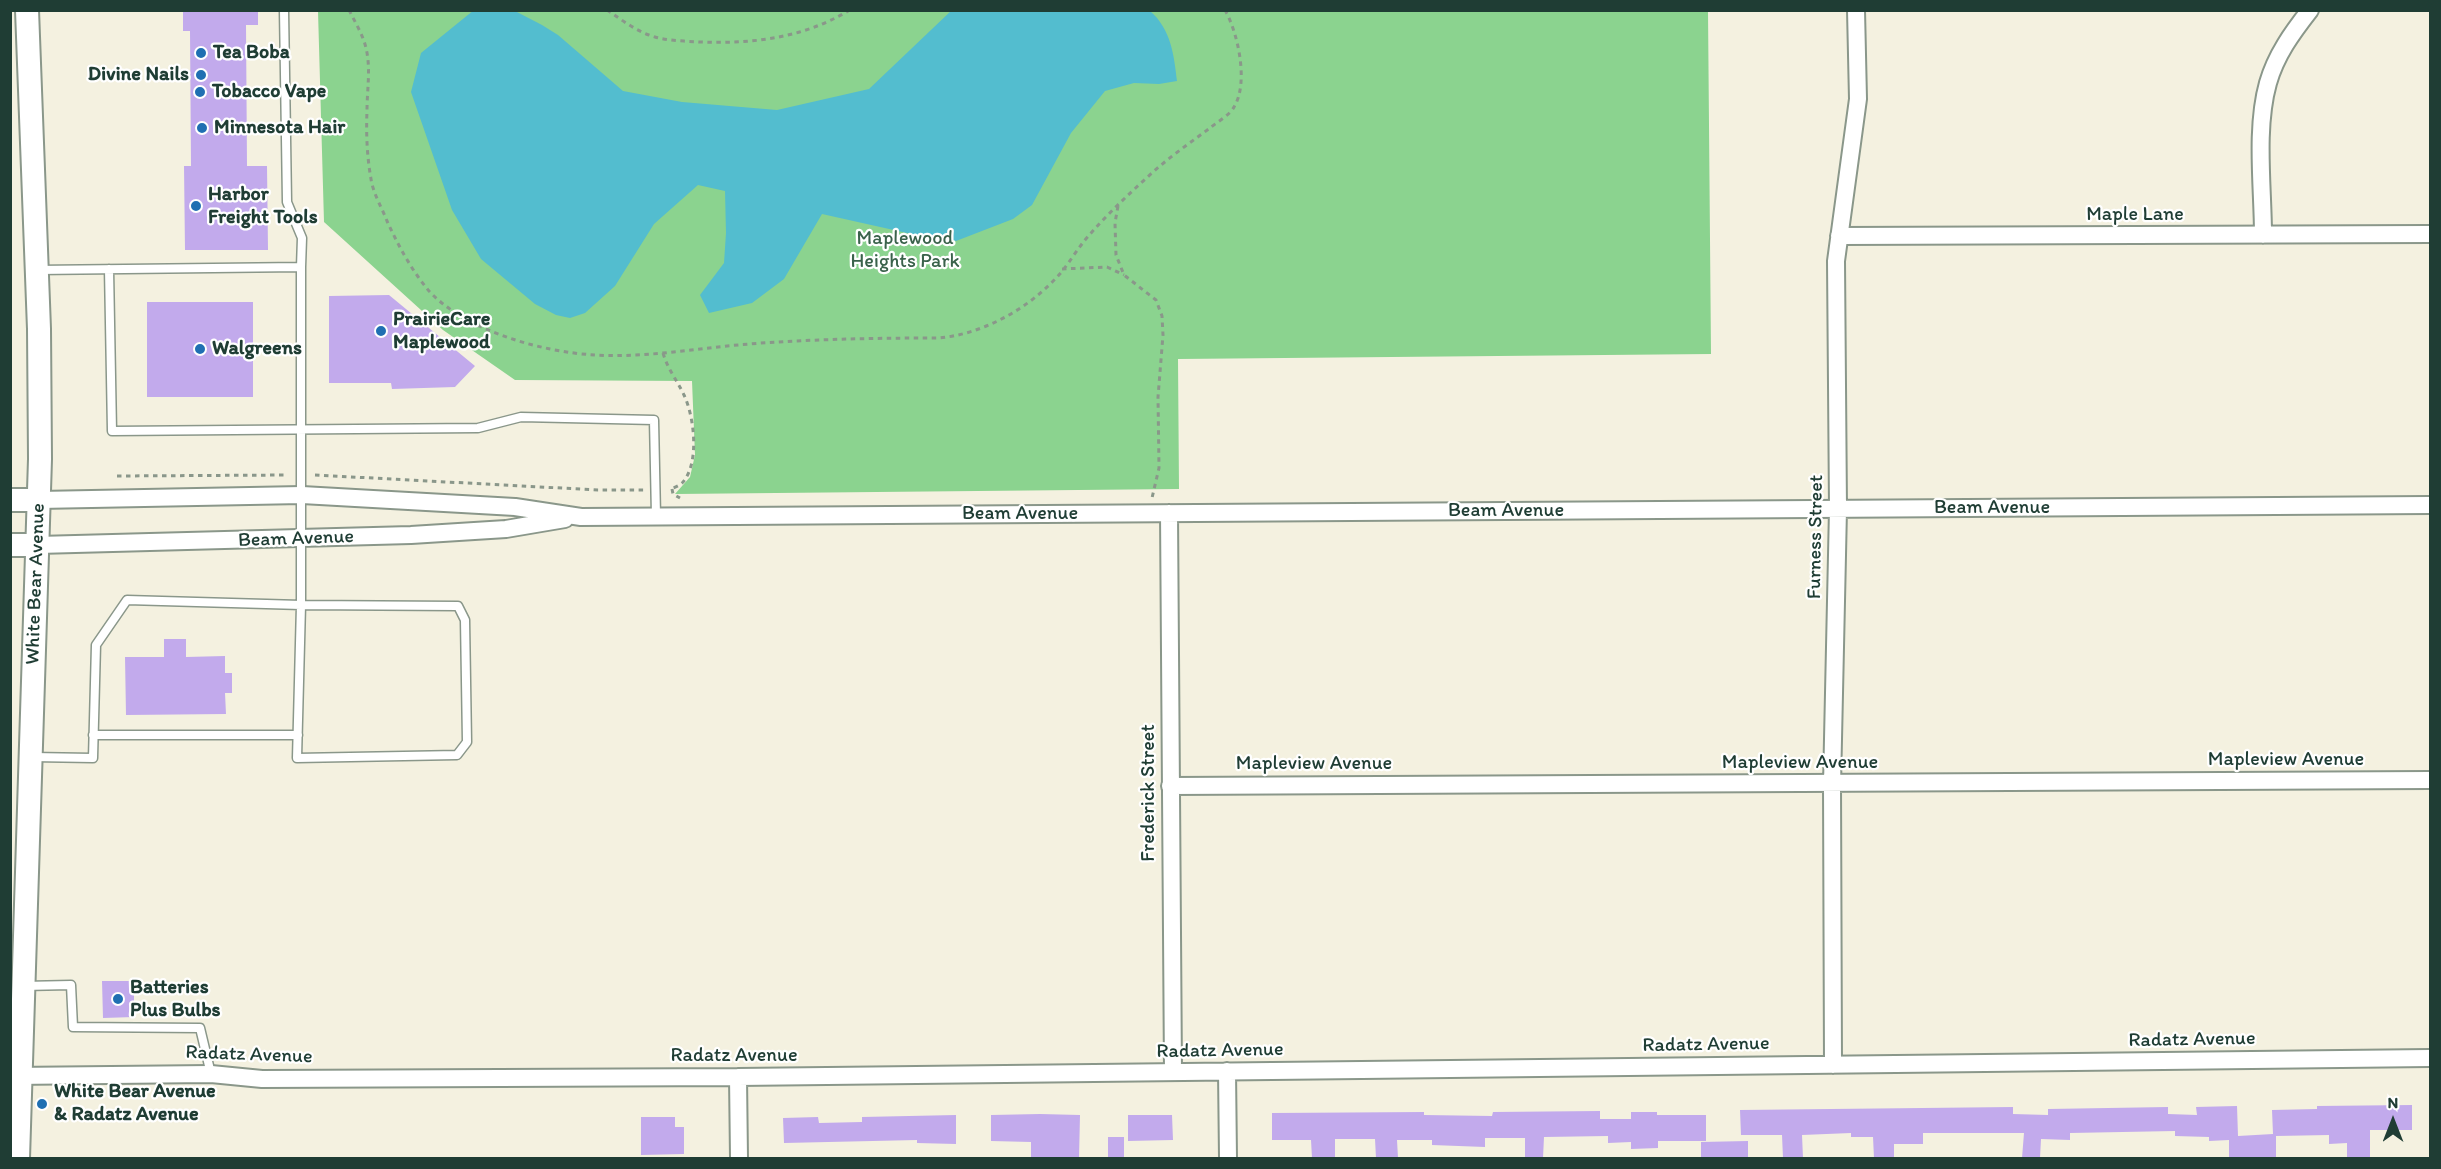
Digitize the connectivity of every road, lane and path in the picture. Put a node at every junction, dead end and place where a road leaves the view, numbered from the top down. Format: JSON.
{"nodes":[{"id":1,"x":27,"y":10,"type":"edge"},
{"id":2,"x":284,"y":10,"type":"edge"},
{"id":3,"x":349,"y":10,"type":"edge"},
{"id":4,"x":607,"y":10,"type":"edge"},
{"id":5,"x":850,"y":10,"type":"edge"},
{"id":6,"x":1226,"y":10,"type":"edge"},
{"id":7,"x":1856,"y":10,"type":"edge"},
{"id":8,"x":2310,"y":10,"type":"edge"},
{"id":9,"x":1118,"y":204,"type":"junction"},
{"id":10,"x":2430,"y":234,"type":"edge"},
{"id":11,"x":1839,"y":236,"type":"junction"},
{"id":12,"x":2263,"y":236,"type":"junction"},
{"id":13,"x":301,"y":267,"type":"junction"},
{"id":14,"x":108,"y":269,"type":"junction"},
{"id":15,"x":37,"y":270,"type":"junction"},
{"id":16,"x":1062,"y":270,"type":"junction"},
{"id":17,"x":1124,"y":275,"type":"junction"},
{"id":18,"x":663,"y":353,"type":"junction"},
{"id":19,"x":302,"y":430,"type":"junction"},
{"id":20,"x":655,"y":489,"type":"junction"},
{"id":21,"x":302,"y":495,"type":"junction"},
{"id":22,"x":10,"y":500,"type":"edge"},
{"id":23,"x":39,"y":500,"type":"junction"},
{"id":24,"x":2430,"y":505,"type":"edge"},
{"id":25,"x":1838,"y":509,"type":"junction"},
{"id":26,"x":1148,"y":513,"type":"junction"},
{"id":27,"x":1169,"y":513,"type":"junction"},
{"id":28,"x":656,"y":516,"type":"junction"},
{"id":29,"x":581,"y":517,"type":"junction"},
{"id":30,"x":301,"y":538,"type":"junction"},
{"id":31,"x":10,"y":545,"type":"edge"},
{"id":32,"x":38,"y":545,"type":"junction"},
{"id":33,"x":301,"y":605,"type":"junction"},
{"id":34,"x":93,"y":735,"type":"junction"},
{"id":35,"x":298,"y":735,"type":"junction"},
{"id":36,"x":29,"y":757,"type":"junction"},
{"id":37,"x":2430,"y":780,"type":"edge"},
{"id":38,"x":1832,"y":784,"type":"junction"},
{"id":39,"x":1170,"y":786,"type":"junction"},
{"id":40,"x":23,"y":986,"type":"junction"},
{"id":41,"x":2430,"y":1058,"type":"edge"},
{"id":42,"x":1833,"y":1065,"type":"junction"},
{"id":43,"x":1227,"y":1071,"type":"junction"},
{"id":44,"x":1173,"y":1072,"type":"junction"},
{"id":45,"x":211,"y":1074,"type":"junction"},
{"id":46,"x":16,"y":1076,"type":"edge"},
{"id":47,"x":738,"y":1077,"type":"junction"},
{"id":48,"x":18,"y":1158,"type":"edge"},
{"id":49,"x":739,"y":1158,"type":"edge"},
{"id":50,"x":1228,"y":1158,"type":"edge"}],
"edges":[{"from":1,"to":15,"type":"main road","name":"White Bear Avenue"},
{"from":2,"to":13,"type":"lane"},
{"from":3,"to":18,"type":"path"},
{"from":4,"to":5,"type":"path"},
{"from":6,"to":9,"type":"path"},
{"from":7,"to":11,"type":"street","name":"Furness Street"},
{"from":8,"to":12,"type":"street"},
{"from":9,"to":16,"type":"path"},
{"from":9,"to":17,"type":"path"},
{"from":10,"to":12,"type":"street","name":"Maple Lane"},
{"from":11,"to":12,"type":"street","name":"Maple Lane"},
{"from":11,"to":25,"type":"street","name":"Furness Street"},
{"from":13,"to":14,"type":"lane"},
{"from":13,"to":19,"type":"lane"},
{"from":14,"to":15,"type":"lane"},
{"from":14,"to":19,"type":"lane"},
{"from":15,"to":23,"type":"main road","name":"White Bear Avenue"},
{"from":16,"to":17,"type":"path"},
{"from":16,"to":18,"type":"path"},
{"from":17,"to":26,"type":"path"},
{"from":18,"to":20,"type":"path"},
{"from":19,"to":20,"type":"lane"},
{"from":19,"to":21,"type":"lane"},
{"from":20,"to":28,"type":"lane"},
{"from":21,"to":23,"type":"street","name":"Beam Avenue"},
{"from":21,"to":29,"type":"street","name":"Beam Avenue"},
{"from":21,"to":30,"type":"lane"},
{"from":22,"to":23,"type":"main road","name":"Beam Avenue"},
{"from":23,"to":32,"type":"main road","name":"White Bear Avenue"},
{"from":24,"to":25,"type":"street","name":"Beam Avenue"},
{"from":25,"to":27,"type":"street","name":"Beam Avenue"},
{"from":25,"to":38,"type":"street","name":"Furness Street"},
{"from":26,"to":27,"type":"street","name":"Beam Avenue"},
{"from":26,"to":28,"type":"street","name":"Beam Avenue"},
{"from":27,"to":39,"type":"street","name":"Frederick Street"},
{"from":28,"to":29,"type":"street","name":"Beam Avenue"},
{"from":29,"to":30,"type":"street","name":"Beam Avenue"},
{"from":30,"to":32,"type":"street","name":"Beam Avenue"},
{"from":30,"to":33,"type":"lane"},
{"from":31,"to":32,"type":"main road","name":"Beam Avenue"},
{"from":32,"to":36,"type":"main road","name":"White Bear Avenue"},
{"from":33,"to":34,"type":"lane"},
{"from":33,"to":35,"type":"lane"},
{"from":33,"to":35,"type":"lane"},
{"from":34,"to":35,"type":"lane"},
{"from":34,"to":36,"type":"lane"},
{"from":36,"to":40,"type":"main road","name":"White Bear Avenue"},
{"from":37,"to":38,"type":"street","name":"Mapleview Avenue"},
{"from":38,"to":39,"type":"street","name":"Mapleview Avenue"},
{"from":38,"to":42,"type":"street","name":"Furness Street"},
{"from":39,"to":44,"type":"street","name":"Frederick Street"},
{"from":40,"to":45,"type":"lane"},
{"from":40,"to":46,"type":"main road","name":"White Bear Avenue"},
{"from":41,"to":42,"type":"street","name":"Radatz Avenue"},
{"from":42,"to":43,"type":"street","name":"Radatz Avenue"},
{"from":43,"to":44,"type":"street","name":"Radatz Avenue"},
{"from":43,"to":50,"type":"street"},
{"from":44,"to":47,"type":"street","name":"Radatz Avenue"},
{"from":45,"to":46,"type":"street","name":"Radatz Avenue"},
{"from":45,"to":47,"type":"street","name":"Radatz Avenue"},
{"from":46,"to":48,"type":"main road","name":"White Bear Avenue"},
{"from":47,"to":49,"type":"street"}]}
